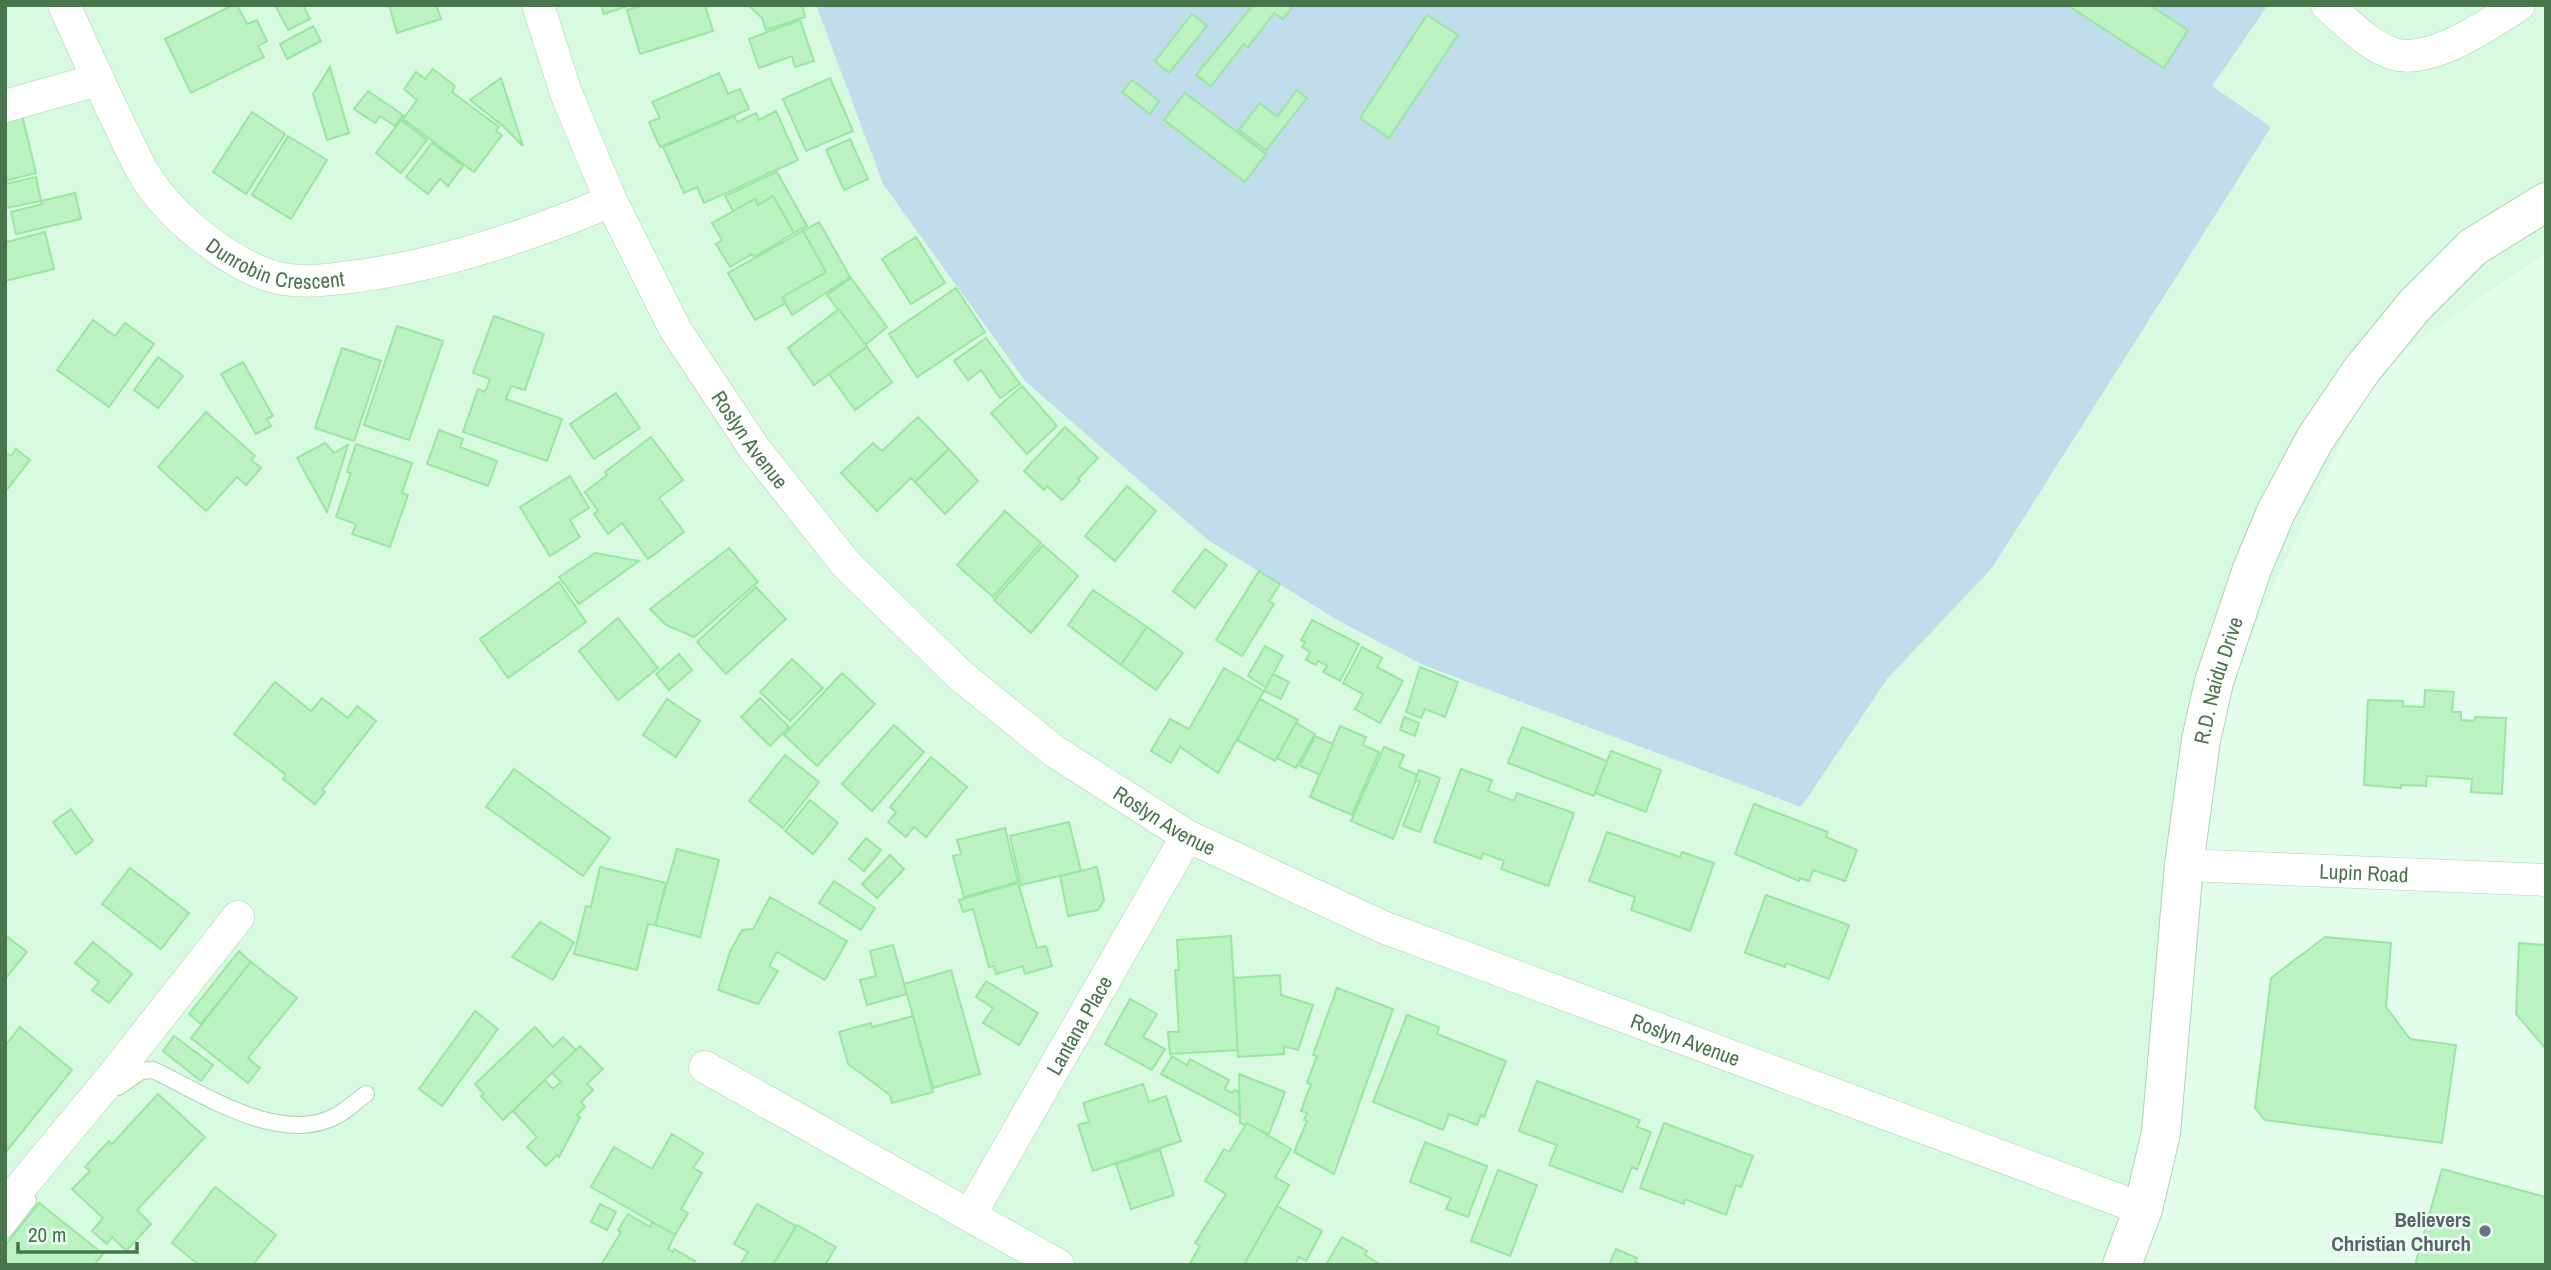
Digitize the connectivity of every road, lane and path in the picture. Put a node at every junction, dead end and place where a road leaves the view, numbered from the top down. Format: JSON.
{"nodes":[{"id":1,"x":64,"y":5,"type":"edge"},
{"id":2,"x":538,"y":5,"type":"edge"},
{"id":3,"x":2327,"y":5,"type":"edge"},
{"id":4,"x":2519,"y":5,"type":"edge"},
{"id":5,"x":97,"y":80,"type":"junction"},
{"id":6,"x":5,"y":106,"type":"edge"},
{"id":7,"x":611,"y":201,"type":"junction"},
{"id":8,"x":2546,"y":202,"type":"edge"},
{"id":9,"x":1187,"y":836,"type":"junction"},
{"id":10,"x":2184,"y":864,"type":"junction"},
{"id":11,"x":2546,"y":880,"type":"edge"},
{"id":12,"x":238,"y":918,"type":"dead end"},
{"id":13,"x":705,"y":1067,"type":"dead end"},
{"id":14,"x":366,"y":1094,"type":"dead end"},
{"id":15,"x":5,"y":1206,"type":"edge"},
{"id":16,"x":2143,"y":1209,"type":"junction"},
{"id":17,"x":970,"y":1215,"type":"junction"},
{"id":18,"x":5,"y":1230,"type":"edge"},
{"id":19,"x":1058,"y":1265,"type":"edge"},
{"id":20,"x":2122,"y":1265,"type":"edge"}],
"edges":[{"from":1,"to":5,"type":"street","name":"Dunrobin Crescent"},
{"from":2,"to":7,"type":"street","name":"Roslyn Avenue"},
{"from":3,"to":4,"type":"street"},
{"from":5,"to":6,"type":"street"},
{"from":5,"to":7,"type":"street","name":"Dunrobin Crescent"},
{"from":7,"to":9,"type":"street","name":"Roslyn Avenue"},
{"from":8,"to":10,"type":"street","name":"R.D. Naidu Drive"},
{"from":9,"to":16,"type":"street","name":"Roslyn Avenue"},
{"from":9,"to":17,"type":"street","name":"Lantana Place"},
{"from":10,"to":11,"type":"street","name":"Lupin Road"},
{"from":10,"to":16,"type":"street","name":"R.D. Naidu Drive"},
{"from":12,"to":15,"type":"street"},
{"from":13,"to":17,"type":"street"},
{"from":14,"to":18,"type":"lane"},
{"from":16,"to":20,"type":"street","name":"R.D. Naidu Drive"},
{"from":17,"to":19,"type":"street"}]}
